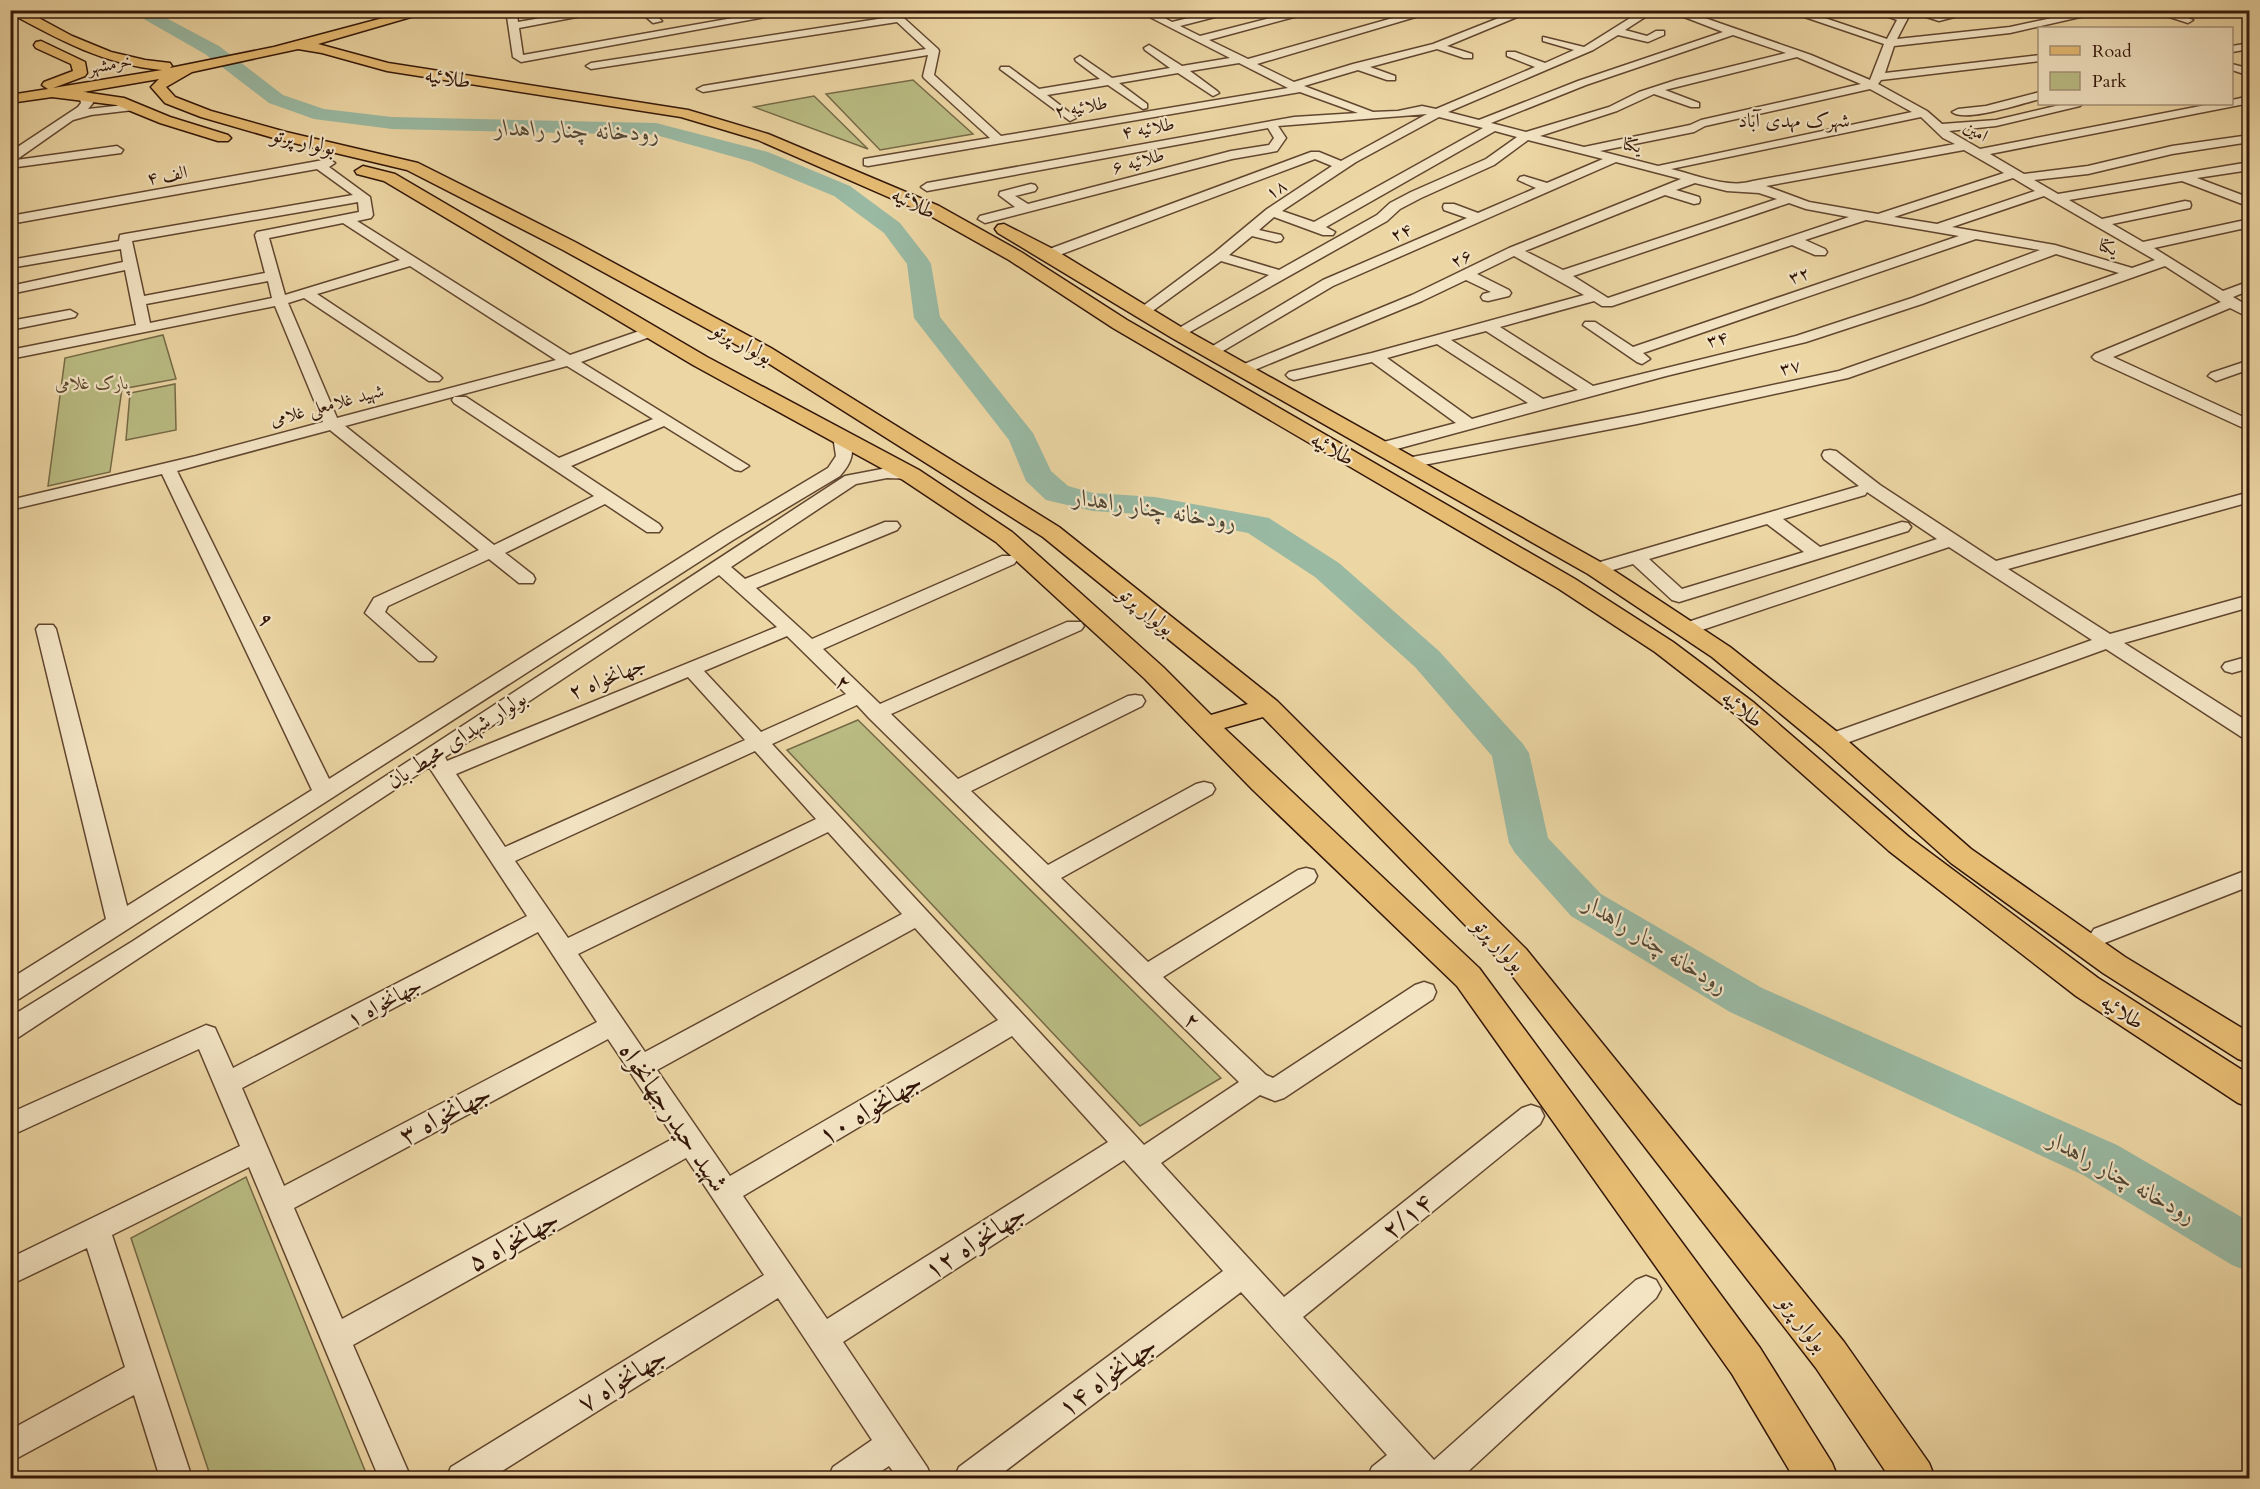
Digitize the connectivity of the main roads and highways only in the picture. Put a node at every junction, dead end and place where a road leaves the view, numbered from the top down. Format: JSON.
{"nodes":[{"id":1,"x":14,"y":10,"type":"edge"},
{"id":2,"x":404,"y":10,"type":"edge"},
{"id":3,"x":429,"y":10,"type":"edge"},
{"id":4,"x":27,"y":38,"type":"dead end"},
{"id":5,"x":330,"y":39,"type":"junction"},
{"id":6,"x":300,"y":46,"type":"junction"},
{"id":7,"x":247,"y":55,"type":"junction"},
{"id":8,"x":115,"y":57,"type":"junction"},
{"id":9,"x":78,"y":62,"type":"junction"},
{"id":10,"x":196,"y":65,"type":"junction"},
{"id":11,"x":159,"y":88,"type":"junction"},
{"id":12,"x":26,"y":91,"type":"junction"},
{"id":13,"x":10,"y":93,"type":"edge"},
{"id":14,"x":53,"y":93,"type":"junction"},
{"id":15,"x":10,"y":99,"type":"edge"},
{"id":16,"x":107,"y":99,"type":"junction"},
{"id":17,"x":253,"y":128,"type":"junction"},
{"id":18,"x":226,"y":139,"type":"junction"},
{"id":19,"x":574,"y":249,"type":"junction"},
{"id":20,"x":532,"y":261,"type":"junction"},
{"id":21,"x":1177,"y":341,"type":"junction"},
{"id":22,"x":1268,"y":707,"type":"junction"},
{"id":23,"x":1205,"y":724,"type":"junction"},
{"id":24,"x":2250,"y":1050,"type":"edge"},
{"id":25,"x":2250,"y":1093,"type":"edge"},
{"id":26,"x":1817,"y":1479,"type":"edge"},
{"id":27,"x":1914,"y":1479,"type":"edge"}],
"edges":[{"from":1,"to":8,"type":"main road"},
{"from":2,"to":7,"type":"main road"},
{"from":3,"to":5,"type":"main road"},
{"from":4,"to":9,"type":"main road"},
{"from":5,"to":6,"type":"main road"},
{"from":5,"to":21,"type":"main road","name":"طلائیه"},
{"from":6,"to":7,"type":"main road"},
{"from":6,"to":21,"type":"main road","name":"طلائیه"},
{"from":7,"to":10,"type":"main road"},
{"from":8,"to":9,"type":"main road"},
{"from":8,"to":10,"type":"main road"},
{"from":9,"to":12,"type":"main road"},
{"from":10,"to":11,"type":"main road"},
{"from":10,"to":12,"type":"main road","name":"خرمشهر"},
{"from":10,"to":14,"type":"main road","name":"خرمشهر"},
{"from":11,"to":16,"type":"main road"},
{"from":11,"to":17,"type":"main road","name":"بولوار پرتو"},
{"from":12,"to":13,"type":"main road","name":"خرمشهر"},
{"from":14,"to":15,"type":"main road","name":"خرمشهر"},
{"from":14,"to":16,"type":"main road","name":"بولوار پرتو"},
{"from":16,"to":18,"type":"main road","name":"بولوار پرتو"},
{"from":17,"to":18,"type":"main road"},
{"from":17,"to":19,"type":"main road","name":"بولوار پرتو"},
{"from":18,"to":20,"type":"main road","name":"بولوار پرتو"},
{"from":19,"to":20,"type":"main road"},
{"from":19,"to":22,"type":"main road","name":"بولوار پرتو"},
{"from":20,"to":23,"type":"main road","name":"بولوار پرتو"},
{"from":21,"to":24,"type":"main road","name":"طلائیه"},
{"from":21,"to":25,"type":"main road","name":"طلائیه"},
{"from":22,"to":23,"type":"main road"},
{"from":22,"to":27,"type":"main road","name":"بولوار پرتو"},
{"from":23,"to":26,"type":"main road","name":"بولوار پرتو"}]}
